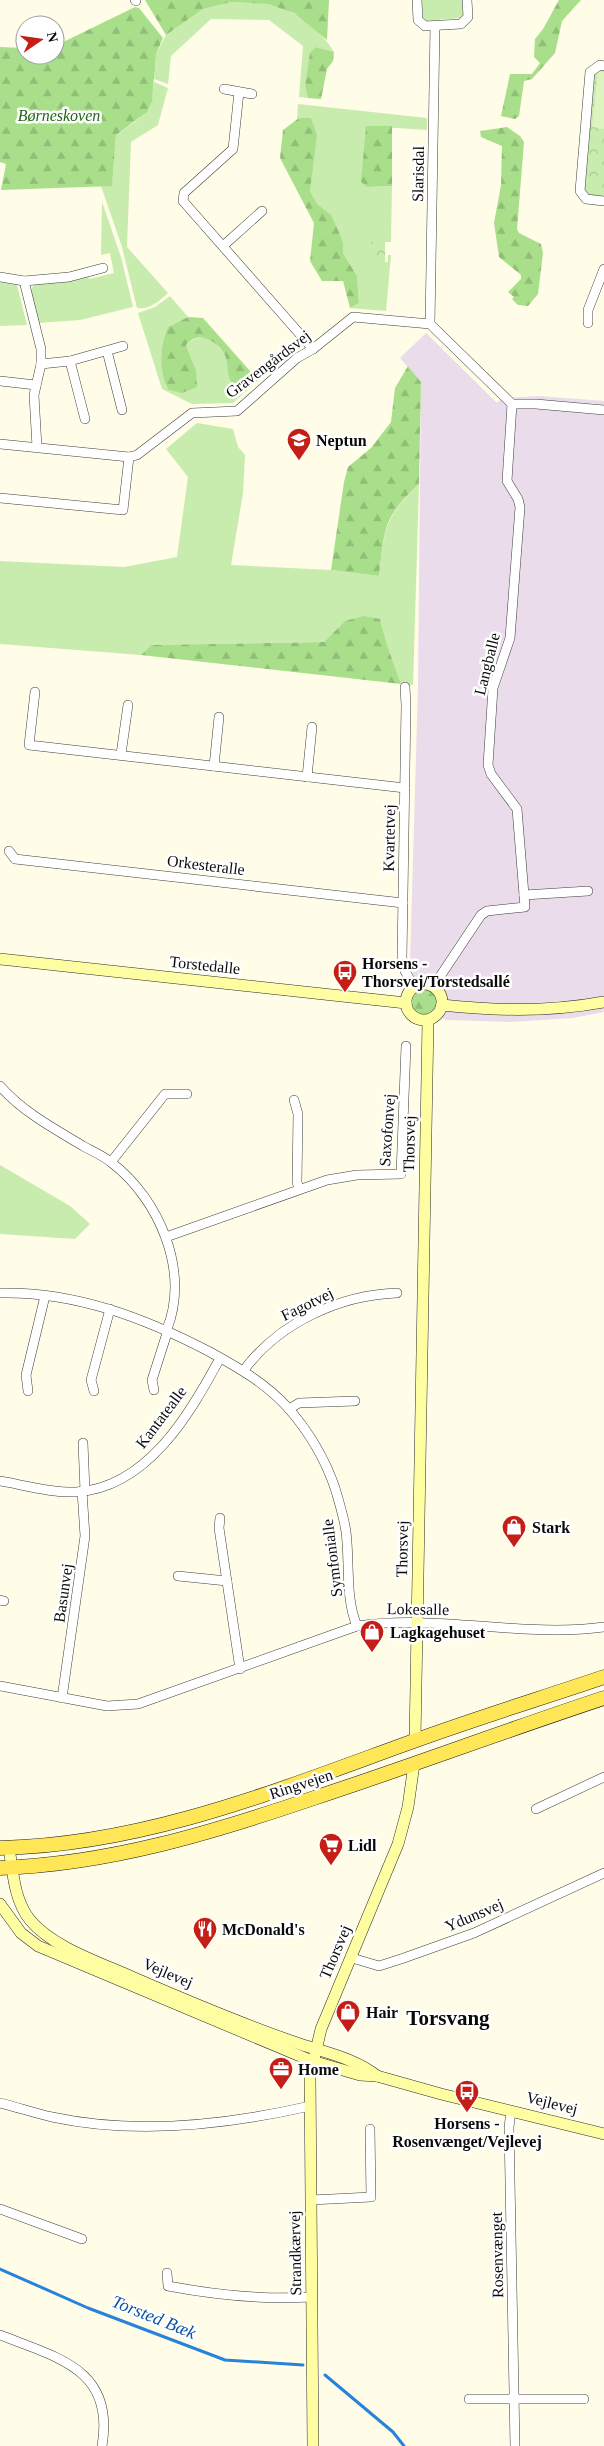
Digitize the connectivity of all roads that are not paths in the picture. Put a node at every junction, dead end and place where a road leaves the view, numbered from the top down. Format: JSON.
{"nodes":[{"id":1,"x":418,"y":0,"type":"edge"},
{"id":2,"x":467,"y":0,"type":"edge"},
{"id":3,"x":435,"y":26,"type":"junction"},
{"id":4,"x":604,"y":66,"type":"edge"},
{"id":5,"x":224,"y":90,"type":"dead end"},
{"id":6,"x":238,"y":92,"type":"junction"},
{"id":7,"x":252,"y":94,"type":"dead end"},
{"id":8,"x":604,"y":201,"type":"edge"},
{"id":9,"x":262,"y":211,"type":"dead end"},
{"id":10,"x":222,"y":246,"type":"junction"},
{"id":11,"x":104,"y":268,"type":"dead end"},
{"id":12,"x":604,"y":269,"type":"edge"},
{"id":13,"x":0,"y":277,"type":"edge"},
{"id":14,"x":24,"y":280,"type":"junction"},
{"id":15,"x":588,"y":323,"type":"dead end"},
{"id":16,"x":430,"y":324,"type":"junction"},
{"id":17,"x":123,"y":346,"type":"dead end"},
{"id":18,"x":313,"y":349,"type":"junction"},
{"id":19,"x":107,"y":351,"type":"junction"},
{"id":20,"x":70,"y":360,"type":"junction"},
{"id":21,"x":41,"y":364,"type":"junction"},
{"id":22,"x":0,"y":381,"type":"edge"},
{"id":23,"x":36,"y":385,"type":"junction"},
{"id":24,"x":512,"y":404,"type":"junction"},
{"id":25,"x":122,"y":410,"type":"dead end"},
{"id":26,"x":604,"y":410,"type":"edge"},
{"id":27,"x":85,"y":418,"type":"dead end"},
{"id":28,"x":0,"y":444,"type":"edge"},
{"id":29,"x":37,"y":448,"type":"junction"},
{"id":30,"x":129,"y":457,"type":"junction"},
{"id":31,"x":0,"y":498,"type":"edge"},
{"id":32,"x":405,"y":687,"type":"dead end"},
{"id":33,"x":35,"y":692,"type":"dead end"},
{"id":34,"x":128,"y":705,"type":"dead end"},
{"id":35,"x":219,"y":718,"type":"dead end"},
{"id":36,"x":312,"y":727,"type":"dead end"},
{"id":37,"x":121,"y":754,"type":"junction"},
{"id":38,"x":214,"y":766,"type":"junction"},
{"id":39,"x":307,"y":777,"type":"junction"},
{"id":40,"x":405,"y":788,"type":"junction"},
{"id":41,"x":10,"y":851,"type":"dead end"},
{"id":42,"x":588,"y":891,"type":"dead end"},
{"id":43,"x":524,"y":895,"type":"junction"},
{"id":44,"x":403,"y":903,"type":"junction"},
{"id":45,"x":0,"y":959,"type":"edge"},
{"id":46,"x":433,"y":986,"type":"junction"},
{"id":47,"x":414,"y":987,"type":"junction"},
{"id":48,"x":604,"y":1002,"type":"edge"},
{"id":49,"x":406,"y":1003,"type":"junction"},
{"id":50,"x":442,"y":1005,"type":"junction"},
{"id":51,"x":428,"y":1020,"type":"junction"},
{"id":52,"x":406,"y":1046,"type":"dead end"},
{"id":53,"x":0,"y":1086,"type":"edge"},
{"id":54,"x":187,"y":1094,"type":"dead end"},
{"id":55,"x":294,"y":1100,"type":"dead end"},
{"id":56,"x":111,"y":1162,"type":"junction"},
{"id":57,"x":299,"y":1189,"type":"junction"},
{"id":58,"x":166,"y":1237,"type":"junction"},
{"id":59,"x":0,"y":1293,"type":"edge"},
{"id":60,"x":397,"y":1293,"type":"dead end"},
{"id":61,"x":45,"y":1296,"type":"junction"},
{"id":62,"x":110,"y":1308,"type":"junction"},
{"id":63,"x":167,"y":1329,"type":"junction"},
{"id":64,"x":220,"y":1358,"type":"junction"},
{"id":65,"x":244,"y":1370,"type":"junction"},
{"id":66,"x":154,"y":1390,"type":"dead end"},
{"id":67,"x":28,"y":1391,"type":"dead end"},
{"id":68,"x":94,"y":1391,"type":"dead end"},
{"id":69,"x":355,"y":1401,"type":"dead end"},
{"id":70,"x":289,"y":1409,"type":"junction"},
{"id":71,"x":83,"y":1443,"type":"dead end"},
{"id":72,"x":0,"y":1481,"type":"edge"},
{"id":73,"x":84,"y":1491,"type":"junction"},
{"id":74,"x":220,"y":1518,"type":"dead end"},
{"id":75,"x":178,"y":1576,"type":"dead end"},
{"id":76,"x":227,"y":1581,"type":"junction"},
{"id":77,"x":417,"y":1623,"type":"junction"},
{"id":78,"x":357,"y":1626,"type":"junction"},
{"id":79,"x":604,"y":1628,"type":"edge"},
{"id":80,"x":240,"y":1669,"type":"junction"},
{"id":81,"x":604,"y":1677,"type":"edge"},
{"id":82,"x":0,"y":1686,"type":"edge"},
{"id":83,"x":62,"y":1698,"type":"junction"},
{"id":84,"x":604,"y":1698,"type":"edge"},
{"id":85,"x":415,"y":1740,"type":"junction"},
{"id":86,"x":414,"y":1764,"type":"junction"},
{"id":87,"x":604,"y":1777,"type":"edge"},
{"id":88,"x":536,"y":1809,"type":"dead end"},
{"id":89,"x":4,"y":1848,"type":"edge"},
{"id":90,"x":6,"y":1867,"type":"edge"},
{"id":91,"x":604,"y":1873,"type":"edge"},
{"id":92,"x":1,"y":1908,"type":"edge"},
{"id":93,"x":352,"y":1958,"type":"junction"},
{"id":94,"x":314,"y":2055,"type":"junction"},
{"id":95,"x":0,"y":2103,"type":"edge"},
{"id":96,"x":310,"y":2106,"type":"junction"},
{"id":97,"x":511,"y":2111,"type":"junction"},
{"id":98,"x":370,"y":2129,"type":"dead end"},
{"id":99,"x":604,"y":2133,"type":"edge"},
{"id":100,"x":311,"y":2200,"type":"junction"},
{"id":101,"x":0,"y":2208,"type":"edge"},
{"id":102,"x":82,"y":2239,"type":"dead end"},
{"id":103,"x":167,"y":2273,"type":"dead end"},
{"id":104,"x":312,"y":2297,"type":"junction"},
{"id":105,"x":0,"y":2334,"type":"edge"},
{"id":106,"x":514,"y":2398,"type":"junction"},
{"id":107,"x":469,"y":2399,"type":"dead end"},
{"id":108,"x":584,"y":2399,"type":"dead end"},
{"id":109,"x":102,"y":2446,"type":"edge"},
{"id":110,"x":313,"y":2446,"type":"edge"},
{"id":111,"x":515,"y":2446,"type":"edge"}],
"edges":[{"from":1,"to":3,"type":"street"},
{"from":2,"to":3,"type":"street"},
{"from":3,"to":16,"type":"street","name":"Slarisdal"},
{"from":4,"to":8,"type":"street"},
{"from":5,"to":6,"type":"street"},
{"from":6,"to":7,"type":"street"},
{"from":6,"to":10,"type":"street"},
{"from":9,"to":10,"type":"street"},
{"from":10,"to":18,"type":"street"},
{"from":11,"to":14,"type":"street"},
{"from":12,"to":15,"type":"street"},
{"from":13,"to":14,"type":"street"},
{"from":14,"to":21,"type":"street"},
{"from":16,"to":18,"type":"street","name":"Gravengårdsvej"},
{"from":16,"to":24,"type":"street"},
{"from":17,"to":19,"type":"street"},
{"from":18,"to":30,"type":"street","name":"Gravengårdsvej"},
{"from":19,"to":20,"type":"street"},
{"from":19,"to":25,"type":"street"},
{"from":20,"to":21,"type":"street"},
{"from":20,"to":27,"type":"street"},
{"from":21,"to":23,"type":"street"},
{"from":22,"to":23,"type":"street"},
{"from":23,"to":29,"type":"street"},
{"from":24,"to":26,"type":"street"},
{"from":24,"to":43,"type":"street","name":"Langballe"},
{"from":28,"to":29,"type":"street"},
{"from":29,"to":30,"type":"street"},
{"from":30,"to":31,"type":"street"},
{"from":32,"to":40,"type":"street","name":"Kvartetvej"},
{"from":33,"to":37,"type":"street"},
{"from":34,"to":37,"type":"street"},
{"from":35,"to":38,"type":"street"},
{"from":36,"to":39,"type":"street"},
{"from":37,"to":38,"type":"street"},
{"from":38,"to":39,"type":"street"},
{"from":39,"to":40,"type":"street"},
{"from":40,"to":44,"type":"street","name":"Kvartetvej"},
{"from":41,"to":44,"type":"street","name":"Orkesteralle"},
{"from":42,"to":43,"type":"street"},
{"from":43,"to":46,"type":"street"},
{"from":44,"to":47,"type":"street","name":"Kvartetvej"},
{"from":45,"to":49,"type":"street","name":"Torstedalle"},
{"from":46,"to":47,"type":"street"},
{"from":46,"to":50,"type":"street"},
{"from":47,"to":49,"type":"street"},
{"from":48,"to":50,"type":"street"},
{"from":49,"to":51,"type":"street"},
{"from":50,"to":51,"type":"street"},
{"from":51,"to":77,"type":"street","name":"Thorsvej"},
{"from":52,"to":57,"type":"street","name":"Saxofonvej"},
{"from":53,"to":56,"type":"street"},
{"from":54,"to":56,"type":"street"},
{"from":55,"to":57,"type":"street"},
{"from":56,"to":58,"type":"street"},
{"from":57,"to":58,"type":"street","name":"Saxofonvej"},
{"from":58,"to":63,"type":"street"},
{"from":59,"to":61,"type":"street","name":"Symfonialle"},
{"from":60,"to":65,"type":"street","name":"Fagotvej"},
{"from":61,"to":62,"type":"street","name":"Symfonialle"},
{"from":61,"to":67,"type":"street"},
{"from":62,"to":63,"type":"street","name":"Symfonialle"},
{"from":62,"to":68,"type":"street"},
{"from":63,"to":64,"type":"street","name":"Symfonialle"},
{"from":63,"to":66,"type":"street"},
{"from":64,"to":65,"type":"street","name":"Symfonialle"},
{"from":64,"to":73,"type":"street","name":"Kantatealle"},
{"from":65,"to":70,"type":"street","name":"Symfonialle"},
{"from":69,"to":70,"type":"street"},
{"from":70,"to":78,"type":"street","name":"Symfonialle"},
{"from":71,"to":73,"type":"street"},
{"from":72,"to":73,"type":"street","name":"Kantatealle"},
{"from":73,"to":83,"type":"street","name":"Basunvej"},
{"from":74,"to":76,"type":"street"},
{"from":75,"to":76,"type":"street"},
{"from":76,"to":80,"type":"street"},
{"from":77,"to":78,"type":"street","name":"Lokesalle"},
{"from":77,"to":79,"type":"street","name":"Lokesalle"},
{"from":77,"to":85,"type":"street","name":"Thorsvej"},
{"from":78,"to":80,"type":"street","name":"Lokesalle"},
{"from":80,"to":83,"type":"street","name":"Lokesalle"},
{"from":81,"to":85,"type":"main road","name":"Ringvejen"},
{"from":82,"to":83,"type":"street","name":"Lokesalle"},
{"from":84,"to":86,"type":"main road","name":"Ringvejen"},
{"from":85,"to":86,"type":"main road","name":"Thorsvej"},
{"from":85,"to":89,"type":"main road","name":"Ringvejen"},
{"from":86,"to":90,"type":"main road","name":"Ringvejen"},
{"from":86,"to":93,"type":"street","name":"Thorsvej"},
{"from":87,"to":88,"type":"street"},
{"from":89,"to":90,"type":"street","name":"Vejlevej"},
{"from":90,"to":94,"type":"street","name":"Vejlevej"},
{"from":91,"to":93,"type":"street","name":"Ydunsvej"},
{"from":92,"to":94,"type":"street","name":"Vejlevej"},
{"from":93,"to":94,"type":"street","name":"Thorsvej"},
{"from":94,"to":96,"type":"street","name":"Strandkærvej"},
{"from":94,"to":97,"type":"street","name":"Vejlevej"},
{"from":95,"to":96,"type":"street"},
{"from":96,"to":100,"type":"street","name":"Strandkærvej"},
{"from":97,"to":99,"type":"street","name":"Vejlevej"},
{"from":97,"to":106,"type":"street","name":"Rosenvænget"},
{"from":98,"to":100,"type":"street"},
{"from":100,"to":104,"type":"street","name":"Strandkærvej"},
{"from":101,"to":102,"type":"street"},
{"from":103,"to":104,"type":"street"},
{"from":104,"to":110,"type":"street","name":"Strandkærvej"},
{"from":105,"to":109,"type":"street"},
{"from":106,"to":107,"type":"street"},
{"from":106,"to":108,"type":"street"},
{"from":106,"to":111,"type":"street","name":"Rosenvænget"}]}
